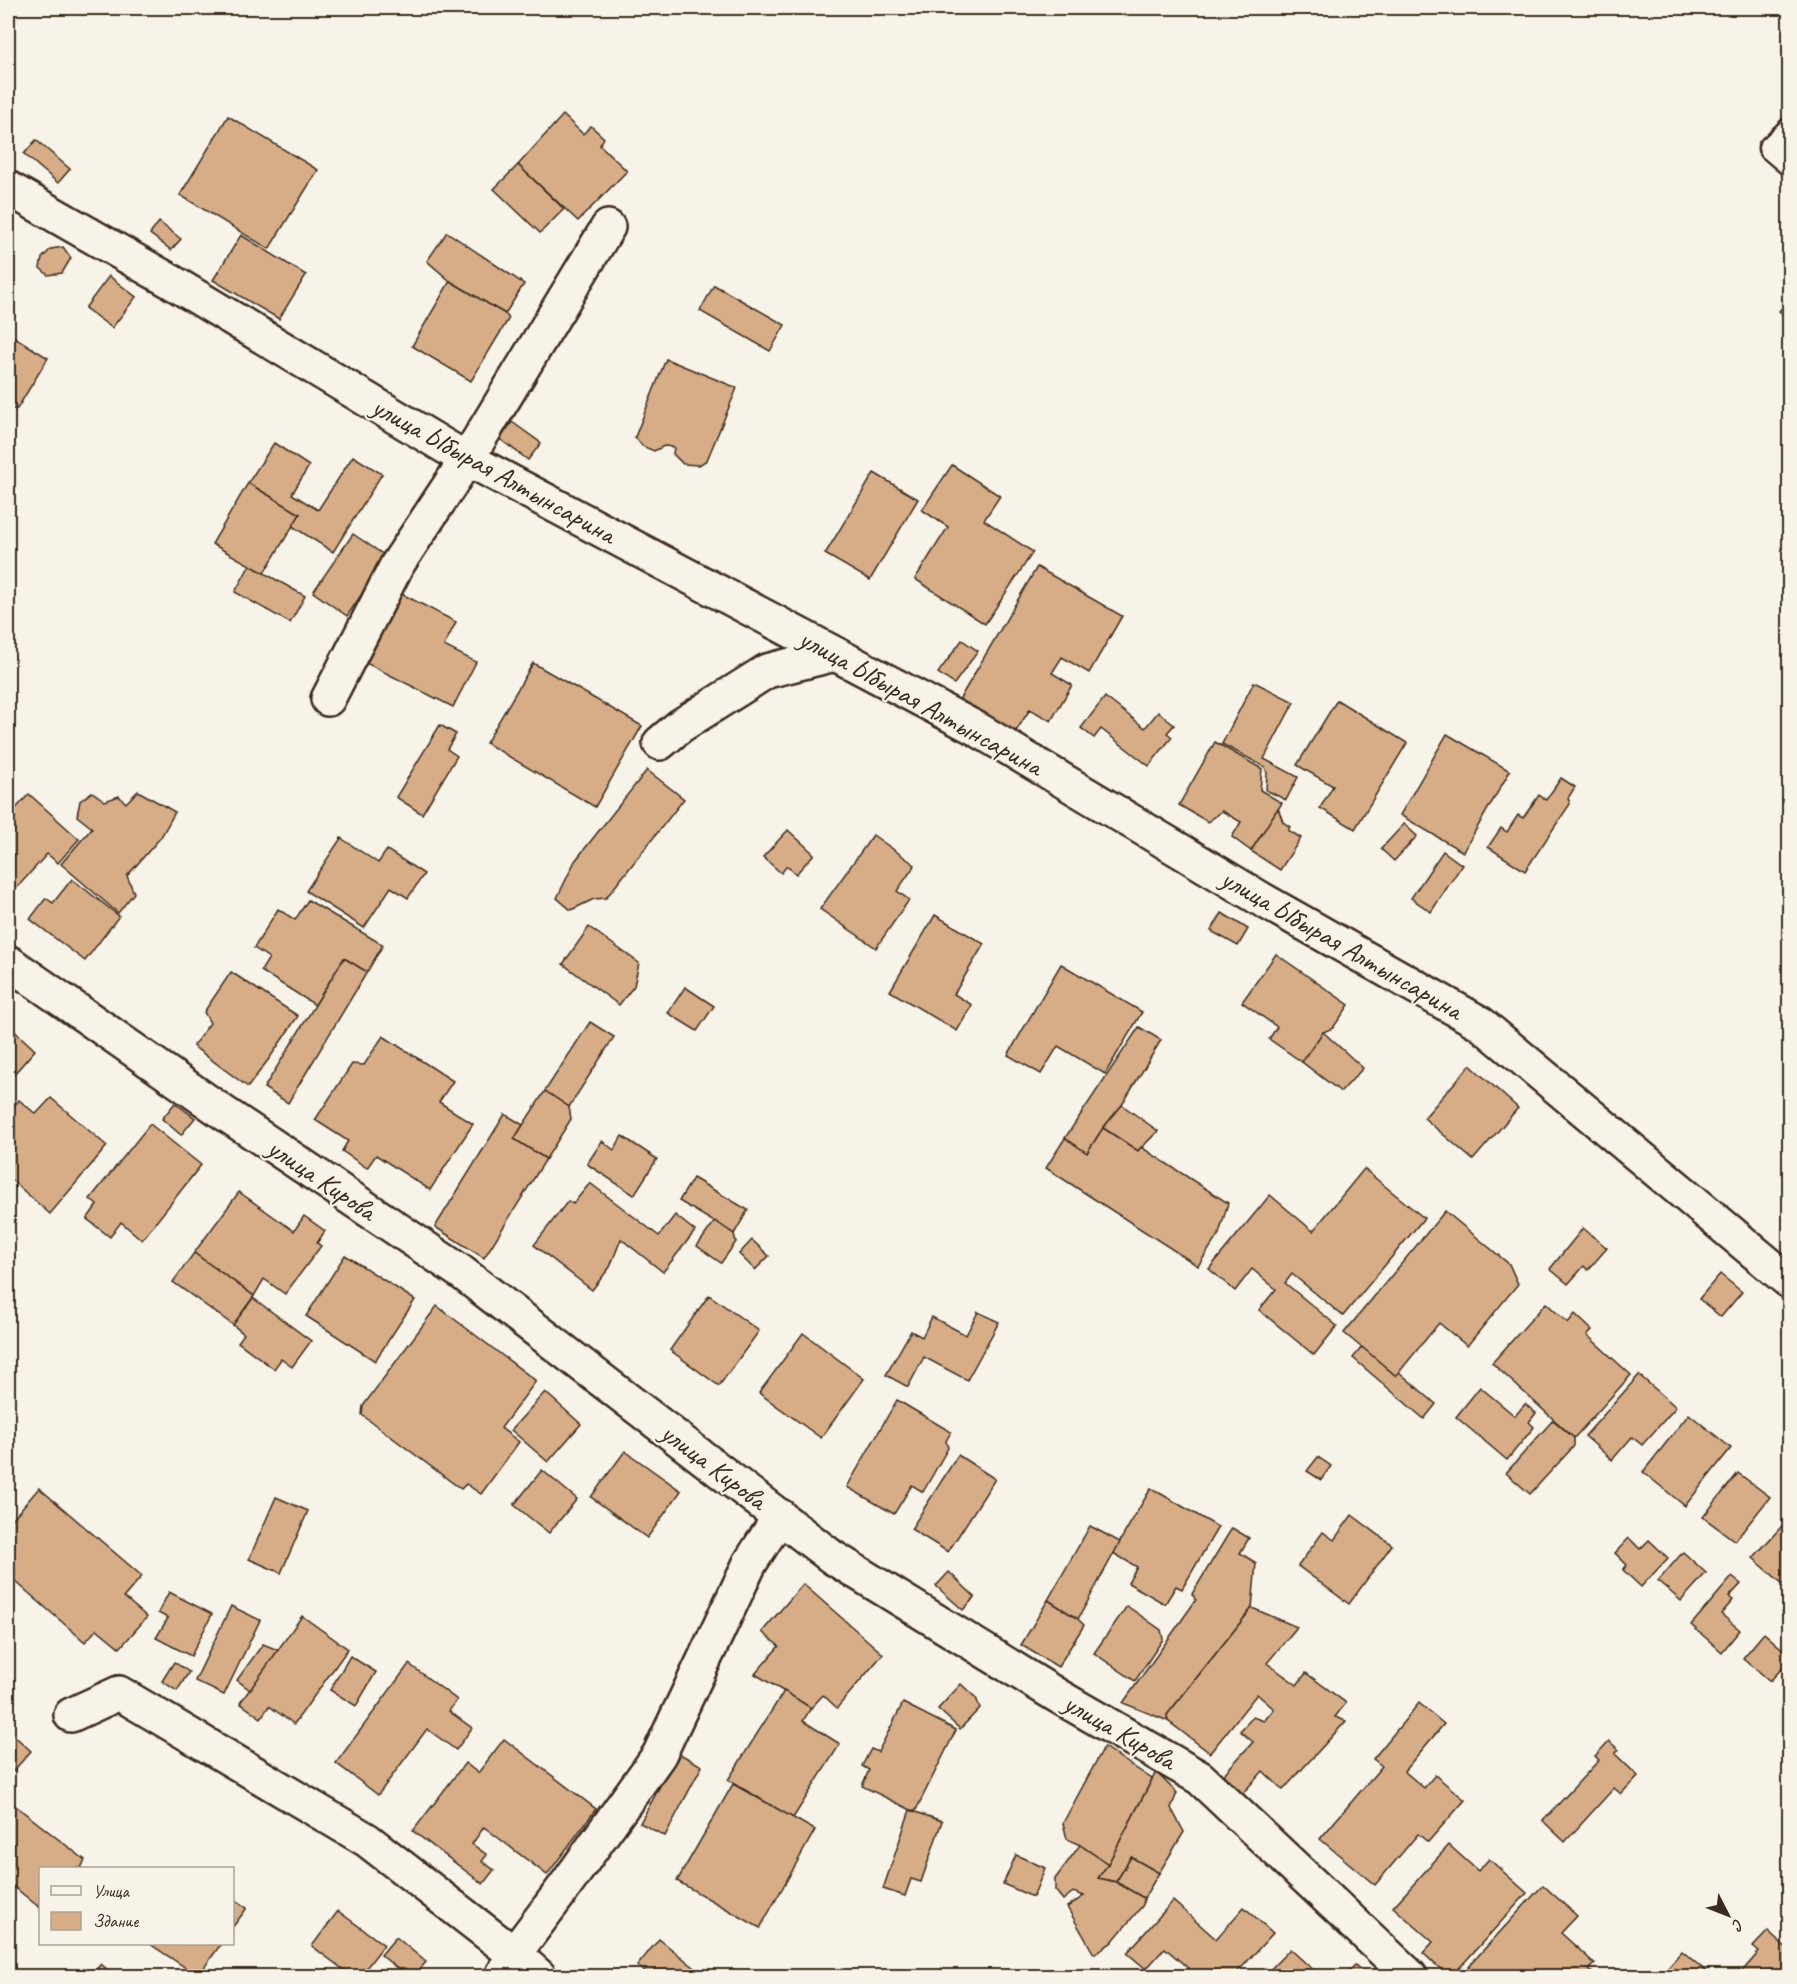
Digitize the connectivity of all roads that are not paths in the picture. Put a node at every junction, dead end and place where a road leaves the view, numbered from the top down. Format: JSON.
{"nodes":[{"id":1,"x":1790,"y":129,"type":"edge"},
{"id":2,"x":1790,"y":165,"type":"edge"},
{"id":3,"x":8,"y":188,"type":"edge"},
{"id":4,"x":608,"y":227,"type":"dead end"},
{"id":5,"x":467,"y":459,"type":"junction"},
{"id":6,"x":835,"y":654,"type":"junction"},
{"id":7,"x":328,"y":699,"type":"dead end"},
{"id":8,"x":660,"y":743,"type":"dead end"},
{"id":9,"x":8,"y":962,"type":"edge"},
{"id":10,"x":1790,"y":1282,"type":"edge"},
{"id":11,"x":780,"y":1516,"type":"junction"},
{"id":12,"x":71,"y":1715,"type":"dead end"},
{"id":13,"x":508,"y":1965,"type":"edge"},
{"id":14,"x":539,"y":1977,"type":"edge"},
{"id":15,"x":1410,"y":1977,"type":"edge"}],
"edges":[{"from":1,"to":2,"type":"lane"},
{"from":3,"to":5,"type":"street","name":"улица Ыбырая Алтынсарина"},
{"from":4,"to":5,"type":"street"},
{"from":5,"to":6,"type":"street","name":"улица Ыбырая Алтынсарина"},
{"from":5,"to":7,"type":"street"},
{"from":6,"to":8,"type":"street"},
{"from":6,"to":10,"type":"street","name":"улица Ыбырая Алтынсарина"},
{"from":9,"to":11,"type":"street","name":"улица Кирова"},
{"from":11,"to":13,"type":"street"},
{"from":11,"to":15,"type":"street","name":"улица Кирова"},
{"from":12,"to":13,"type":"street"},
{"from":13,"to":14,"type":"street"}]}
